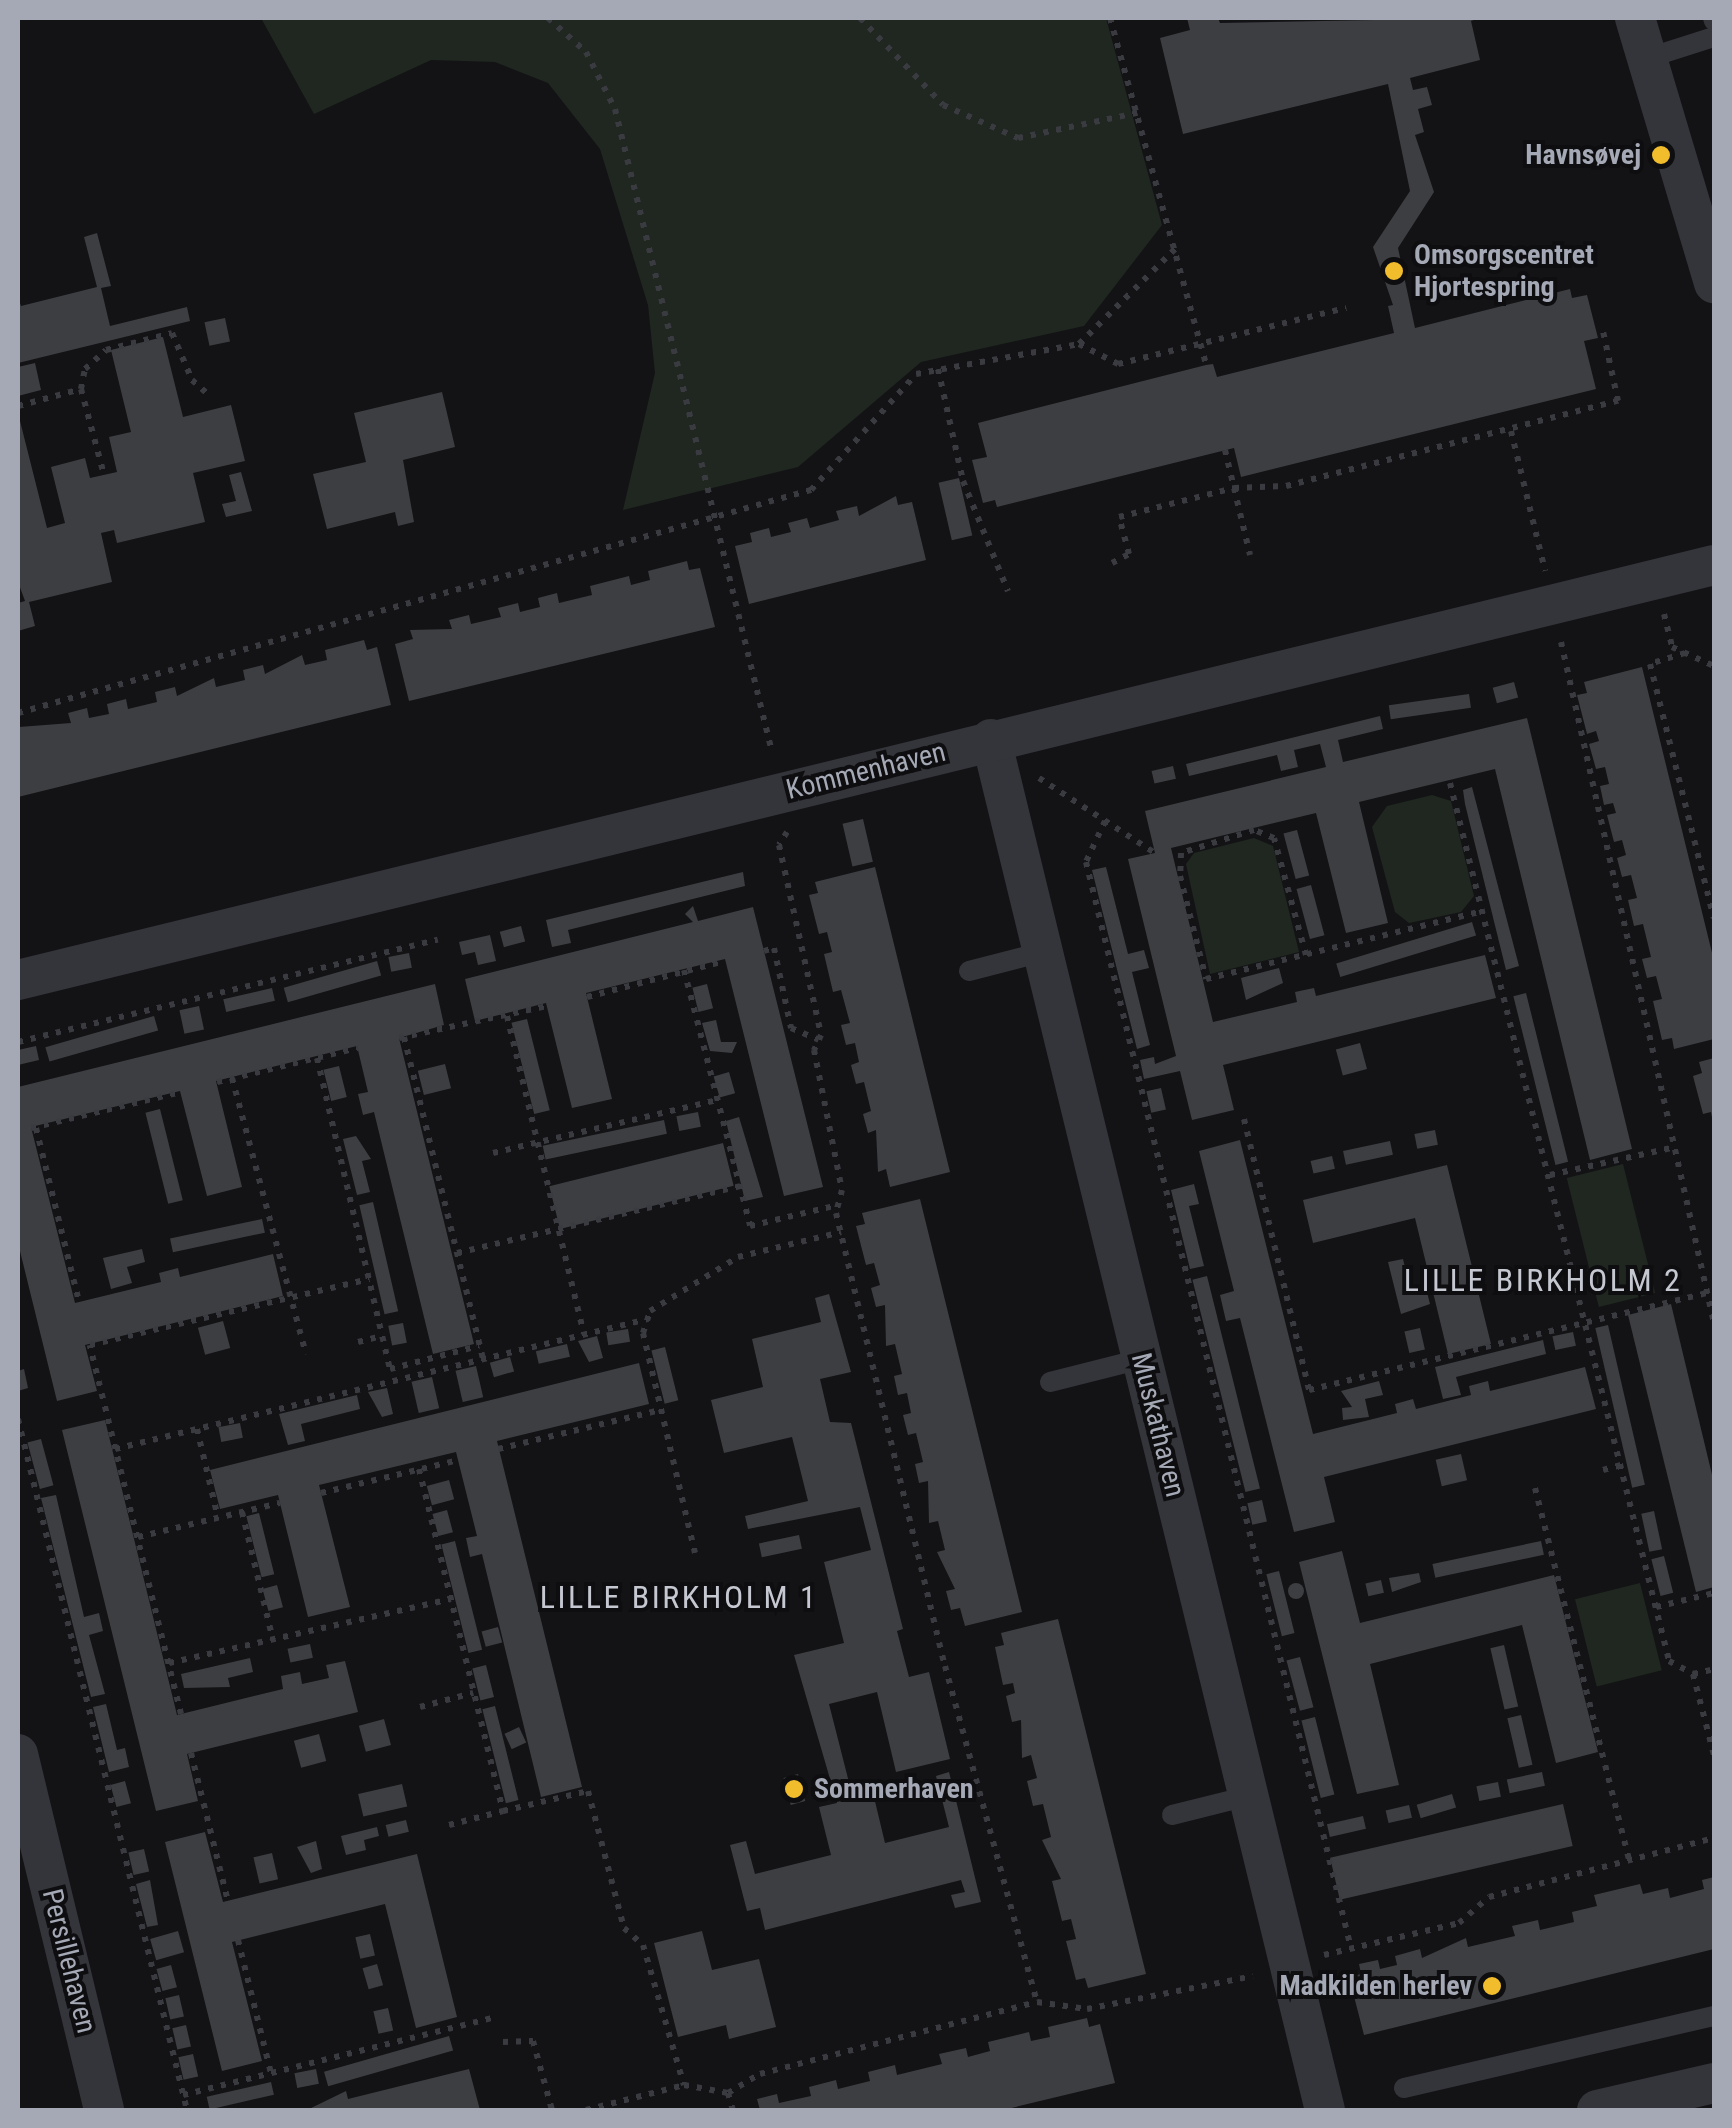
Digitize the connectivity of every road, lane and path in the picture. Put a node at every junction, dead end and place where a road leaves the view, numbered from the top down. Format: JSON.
{"nodes":[{"id":1,"x":548,"y":18,"type":"edge"},
{"id":2,"x":860,"y":18,"type":"edge"},
{"id":3,"x":1110,"y":18,"type":"edge"},
{"id":4,"x":1634,"y":18,"type":"edge"},
{"id":5,"x":1714,"y":37,"type":"edge"},
{"id":6,"x":1648,"y":58,"type":"junction"},
{"id":7,"x":1137,"y":114,"type":"junction"},
{"id":8,"x":1176,"y":248,"type":"junction"},
{"id":9,"x":1714,"y":283,"type":"edge"},
{"id":10,"x":1346,"y":308,"type":"dead end"},
{"id":11,"x":1603,"y":332,"type":"dead end"},
{"id":12,"x":1200,"y":342,"type":"junction"},
{"id":13,"x":1079,"y":344,"type":"junction"},
{"id":14,"x":1206,"y":365,"type":"dead end"},
{"id":15,"x":938,"y":370,"type":"junction"},
{"id":16,"x":82,"y":389,"type":"junction"},
{"id":17,"x":210,"y":396,"type":"dead end"},
{"id":18,"x":18,"y":406,"type":"edge"},
{"id":19,"x":1511,"y":430,"type":"junction"},
{"id":20,"x":1224,"y":450,"type":"dead end"},
{"id":21,"x":103,"y":471,"type":"dead end"},
{"id":22,"x":1234,"y":488,"type":"junction"},
{"id":23,"x":715,"y":516,"type":"junction"},
{"id":24,"x":1250,"y":556,"type":"dead end"},
{"id":25,"x":1112,"y":563,"type":"dead end"},
{"id":26,"x":1714,"y":565,"type":"edge"},
{"id":27,"x":1654,"y":579,"type":"junction"},
{"id":28,"x":1008,"y":591,"type":"dead end"},
{"id":29,"x":1552,"y":602,"type":"junction"},
{"id":30,"x":1686,"y":653,"type":"junction"},
{"id":31,"x":1714,"y":666,"type":"edge"},
{"id":32,"x":18,"y":712,"type":"edge"},
{"id":33,"x":992,"y":740,"type":"junction"},
{"id":34,"x":772,"y":752,"type":"dead end"},
{"id":35,"x":1450,"y":783,"type":"dead end"},
{"id":36,"x":1054,"y":787,"type":"dead end"},
{"id":37,"x":1105,"y":820,"type":"junction"},
{"id":38,"x":791,"y":826,"type":"dead end"},
{"id":39,"x":1155,"y":852,"type":"dead end"},
{"id":40,"x":1482,"y":911,"type":"junction"},
{"id":41,"x":1714,"y":918,"type":"edge"},
{"id":42,"x":438,"y":940,"type":"dead end"},
{"id":43,"x":764,"y":951,"type":"dead end"},
{"id":44,"x":1042,"y":952,"type":"junction"},
{"id":45,"x":1306,"y":955,"type":"junction"},
{"id":46,"x":726,"y":961,"type":"dead end"},
{"id":47,"x":684,"y":970,"type":"junction"},
{"id":48,"x":968,"y":971,"type":"dead end"},
{"id":49,"x":18,"y":980,"type":"edge"},
{"id":50,"x":587,"y":997,"type":"dead end"},
{"id":51,"x":547,"y":1006,"type":"dead end"},
{"id":52,"x":508,"y":1016,"type":"junction"},
{"id":53,"x":819,"y":1040,"type":"junction"},
{"id":54,"x":18,"y":1042,"type":"edge"},
{"id":55,"x":358,"y":1048,"type":"dead end"},
{"id":56,"x":317,"y":1058,"type":"junction"},
{"id":57,"x":232,"y":1078,"type":"junction"},
{"id":58,"x":217,"y":1082,"type":"dead end"},
{"id":59,"x":181,"y":1092,"type":"dead end"},
{"id":60,"x":718,"y":1100,"type":"junction"},
{"id":61,"x":1244,"y":1119,"type":"dead end"},
{"id":62,"x":540,"y":1142,"type":"junction"},
{"id":63,"x":1670,"y":1148,"type":"junction"},
{"id":64,"x":492,"y":1153,"type":"dead end"},
{"id":65,"x":1550,"y":1175,"type":"junction"},
{"id":66,"x":740,"y":1186,"type":"junction"},
{"id":67,"x":838,"y":1205,"type":"junction"},
{"id":68,"x":558,"y":1231,"type":"junction"},
{"id":69,"x":841,"y":1232,"type":"junction"},
{"id":70,"x":457,"y":1253,"type":"junction"},
{"id":71,"x":369,"y":1279,"type":"junction"},
{"id":72,"x":1707,"y":1293,"type":"junction"},
{"id":73,"x":290,"y":1297,"type":"junction"},
{"id":74,"x":80,"y":1302,"type":"dead end"},
{"id":75,"x":648,"y":1320,"type":"junction"},
{"id":76,"x":1586,"y":1322,"type":"junction"},
{"id":77,"x":1714,"y":1323,"type":"edge"},
{"id":78,"x":584,"y":1334,"type":"junction"},
{"id":79,"x":382,"y":1336,"type":"junction"},
{"id":80,"x":358,"y":1342,"type":"dead end"},
{"id":81,"x":479,"y":1346,"type":"junction"},
{"id":82,"x":306,"y":1354,"type":"dead end"},
{"id":83,"x":483,"y":1359,"type":"junction"},
{"id":84,"x":1142,"y":1359,"type":"junction"},
{"id":85,"x":1050,"y":1382,"type":"dead end"},
{"id":86,"x":662,"y":1410,"type":"junction"},
{"id":87,"x":18,"y":1419,"type":"edge"},
{"id":88,"x":197,"y":1429,"type":"junction"},
{"id":89,"x":116,"y":1449,"type":"junction"},
{"id":90,"x":498,"y":1450,"type":"dead end"},
{"id":91,"x":458,"y":1460,"type":"dead end"},
{"id":92,"x":1621,"y":1465,"type":"junction"},
{"id":93,"x":419,"y":1469,"type":"junction"},
{"id":94,"x":1603,"y":1470,"type":"dead end"},
{"id":95,"x":1535,"y":1488,"type":"dead end"},
{"id":96,"x":322,"y":1493,"type":"dead end"},
{"id":97,"x":280,"y":1503,"type":"dead end"},
{"id":98,"x":242,"y":1512,"type":"junction"},
{"id":99,"x":218,"y":1518,"type":"junction"},
{"id":100,"x":138,"y":1537,"type":"junction"},
{"id":101,"x":695,"y":1553,"type":"dead end"},
{"id":102,"x":1714,"y":1593,"type":"edge"},
{"id":103,"x":451,"y":1600,"type":"junction"},
{"id":104,"x":1656,"y":1607,"type":"junction"},
{"id":105,"x":273,"y":1640,"type":"junction"},
{"id":106,"x":169,"y":1663,"type":"junction"},
{"id":107,"x":1714,"y":1669,"type":"edge"},
{"id":108,"x":1693,"y":1674,"type":"junction"},
{"id":109,"x":474,"y":1693,"type":"junction"},
{"id":110,"x":420,"y":1707,"type":"dead end"},
{"id":111,"x":181,"y":1714,"type":"dead end"},
{"id":112,"x":192,"y":1753,"type":"dead end"},
{"id":113,"x":18,"y":1754,"type":"edge"},
{"id":114,"x":1714,"y":1755,"type":"edge"},
{"id":115,"x":1248,"y":1796,"type":"junction"},
{"id":116,"x":503,"y":1810,"type":"junction"},
{"id":117,"x":1172,"y":1814,"type":"dead end"},
{"id":118,"x":449,"y":1825,"type":"dead end"},
{"id":119,"x":1714,"y":1838,"type":"edge"},
{"id":120,"x":1629,"y":1860,"type":"junction"},
{"id":121,"x":228,"y":1901,"type":"dead end"},
{"id":122,"x":238,"y":1940,"type":"dead end"},
{"id":123,"x":1351,"y":1948,"type":"junction"},
{"id":124,"x":1322,"y":1955,"type":"dead end"},
{"id":125,"x":1257,"y":1975,"type":"dead end"},
{"id":126,"x":1038,"y":2002,"type":"junction"},
{"id":127,"x":496,"y":2016,"type":"dead end"},
{"id":128,"x":1714,"y":2016,"type":"edge"},
{"id":129,"x":503,"y":2042,"type":"dead end"},
{"id":130,"x":271,"y":2073,"type":"junction"},
{"id":131,"x":1714,"y":2083,"type":"edge"},
{"id":132,"x":684,"y":2085,"type":"junction"},
{"id":133,"x":1404,"y":2088,"type":"dead end"},
{"id":134,"x":728,"y":2093,"type":"junction"},
{"id":135,"x":183,"y":2095,"type":"junction"},
{"id":136,"x":104,"y":2110,"type":"edge"},
{"id":137,"x":187,"y":2110,"type":"edge"},
{"id":138,"x":552,"y":2110,"type":"edge"},
{"id":139,"x":586,"y":2110,"type":"edge"},
{"id":140,"x":733,"y":2110,"type":"edge"},
{"id":141,"x":1325,"y":2110,"type":"edge"},
{"id":142,"x":1598,"y":2110,"type":"edge"}],
"edges":[{"from":1,"to":23,"type":"path"},
{"from":2,"to":7,"type":"path"},
{"from":3,"to":7,"type":"path"},
{"from":4,"to":6,"type":"street"},
{"from":5,"to":6,"type":"lane"},
{"from":6,"to":9,"type":"street"},
{"from":7,"to":8,"type":"path"},
{"from":8,"to":12,"type":"path"},
{"from":8,"to":13,"type":"path"},
{"from":10,"to":12,"type":"path"},
{"from":11,"to":19,"type":"path"},
{"from":12,"to":13,"type":"path"},
{"from":12,"to":14,"type":"path"},
{"from":13,"to":15,"type":"path"},
{"from":15,"to":23,"type":"path"},
{"from":15,"to":28,"type":"path"},
{"from":16,"to":17,"type":"path"},
{"from":16,"to":18,"type":"path"},
{"from":16,"to":21,"type":"path"},
{"from":19,"to":22,"type":"path"},
{"from":19,"to":29,"type":"path"},
{"from":20,"to":22,"type":"path"},
{"from":22,"to":24,"type":"path"},
{"from":22,"to":25,"type":"path"},
{"from":23,"to":32,"type":"path"},
{"from":23,"to":34,"type":"path"},
{"from":26,"to":27,"type":"street","name":"Kommenhaven"},
{"from":27,"to":29,"type":"street","name":"Kommenhaven"},
{"from":27,"to":30,"type":"path"},
{"from":29,"to":33,"type":"street","name":"Kommenhaven"},
{"from":29,"to":63,"type":"path"},
{"from":30,"to":31,"type":"path"},
{"from":30,"to":41,"type":"path"},
{"from":33,"to":44,"type":"street","name":"Muskathaven"},
{"from":33,"to":49,"type":"street","name":"Kommenhaven"},
{"from":35,"to":40,"type":"path"},
{"from":36,"to":37,"type":"path"},
{"from":37,"to":39,"type":"path"},
{"from":37,"to":123,"type":"path"},
{"from":38,"to":53,"type":"path"},
{"from":40,"to":45,"type":"path"},
{"from":40,"to":65,"type":"path"},
{"from":42,"to":54,"type":"path"},
{"from":43,"to":53,"type":"path"},
{"from":44,"to":48,"type":"lane"},
{"from":44,"to":84,"type":"street","name":"Muskathaven"},
{"from":45,"to":45,"type":"path"},
{"from":46,"to":47,"type":"path"},
{"from":47,"to":50,"type":"path"},
{"from":47,"to":60,"type":"path"},
{"from":51,"to":52,"type":"path"},
{"from":52,"to":62,"type":"path"},
{"from":52,"to":70,"type":"path"},
{"from":53,"to":67,"type":"path"},
{"from":55,"to":56,"type":"path"},
{"from":56,"to":57,"type":"path"},
{"from":56,"to":71,"type":"path"},
{"from":57,"to":58,"type":"path"},
{"from":57,"to":73,"type":"path"},
{"from":59,"to":74,"type":"path"},
{"from":60,"to":62,"type":"path"},
{"from":60,"to":66,"type":"path"},
{"from":61,"to":76,"type":"path"},
{"from":62,"to":64,"type":"path"},
{"from":62,"to":68,"type":"path"},
{"from":63,"to":65,"type":"path"},
{"from":63,"to":72,"type":"path"},
{"from":65,"to":76,"type":"path"},
{"from":66,"to":67,"type":"path"},
{"from":66,"to":68,"type":"path"},
{"from":67,"to":69,"type":"path"},
{"from":68,"to":70,"type":"path"},
{"from":68,"to":78,"type":"path"},
{"from":69,"to":75,"type":"path"},
{"from":69,"to":126,"type":"path"},
{"from":70,"to":81,"type":"path"},
{"from":71,"to":73,"type":"path"},
{"from":71,"to":79,"type":"path"},
{"from":72,"to":76,"type":"path"},
{"from":72,"to":77,"type":"path"},
{"from":73,"to":82,"type":"path"},
{"from":73,"to":89,"type":"path"},
{"from":75,"to":78,"type":"path"},
{"from":75,"to":86,"type":"path"},
{"from":76,"to":92,"type":"path"},
{"from":78,"to":83,"type":"path"},
{"from":79,"to":80,"type":"path"},
{"from":79,"to":81,"type":"path"},
{"from":81,"to":83,"type":"path"},
{"from":83,"to":88,"type":"path"},
{"from":84,"to":85,"type":"lane"},
{"from":84,"to":115,"type":"street","name":"Muskathaven"},
{"from":86,"to":90,"type":"path"},
{"from":86,"to":101,"type":"path"},
{"from":87,"to":135,"type":"path"},
{"from":88,"to":89,"type":"path"},
{"from":88,"to":99,"type":"path"},
{"from":89,"to":100,"type":"path"},
{"from":91,"to":93,"type":"path"},
{"from":92,"to":94,"type":"path"},
{"from":92,"to":104,"type":"path"},
{"from":93,"to":96,"type":"path"},
{"from":93,"to":103,"type":"path"},
{"from":95,"to":120,"type":"path"},
{"from":97,"to":98,"type":"path"},
{"from":98,"to":99,"type":"path"},
{"from":98,"to":105,"type":"path"},
{"from":99,"to":100,"type":"path"},
{"from":100,"to":106,"type":"path"},
{"from":102,"to":104,"type":"path"},
{"from":103,"to":105,"type":"path"},
{"from":103,"to":109,"type":"path"},
{"from":104,"to":108,"type":"path"},
{"from":105,"to":106,"type":"path"},
{"from":106,"to":111,"type":"path"},
{"from":107,"to":108,"type":"path"},
{"from":108,"to":114,"type":"path"},
{"from":109,"to":110,"type":"path"},
{"from":109,"to":116,"type":"path"},
{"from":112,"to":121,"type":"path"},
{"from":113,"to":136,"type":"street","name":"Persillehaven"},
{"from":115,"to":117,"type":"lane"},
{"from":115,"to":141,"type":"street","name":"Muskathaven"},
{"from":116,"to":118,"type":"path"},
{"from":116,"to":132,"type":"path"},
{"from":119,"to":120,"type":"path"},
{"from":120,"to":123,"type":"path"},
{"from":122,"to":130,"type":"path"},
{"from":123,"to":124,"type":"path"},
{"from":125,"to":126,"type":"path"},
{"from":126,"to":134,"type":"path"},
{"from":127,"to":130,"type":"path"},
{"from":128,"to":133,"type":"lane"},
{"from":129,"to":138,"type":"path"},
{"from":130,"to":135,"type":"path"},
{"from":131,"to":142,"type":"street"},
{"from":132,"to":134,"type":"path"},
{"from":132,"to":139,"type":"path"},
{"from":134,"to":140,"type":"path"},
{"from":135,"to":137,"type":"path"}]}
